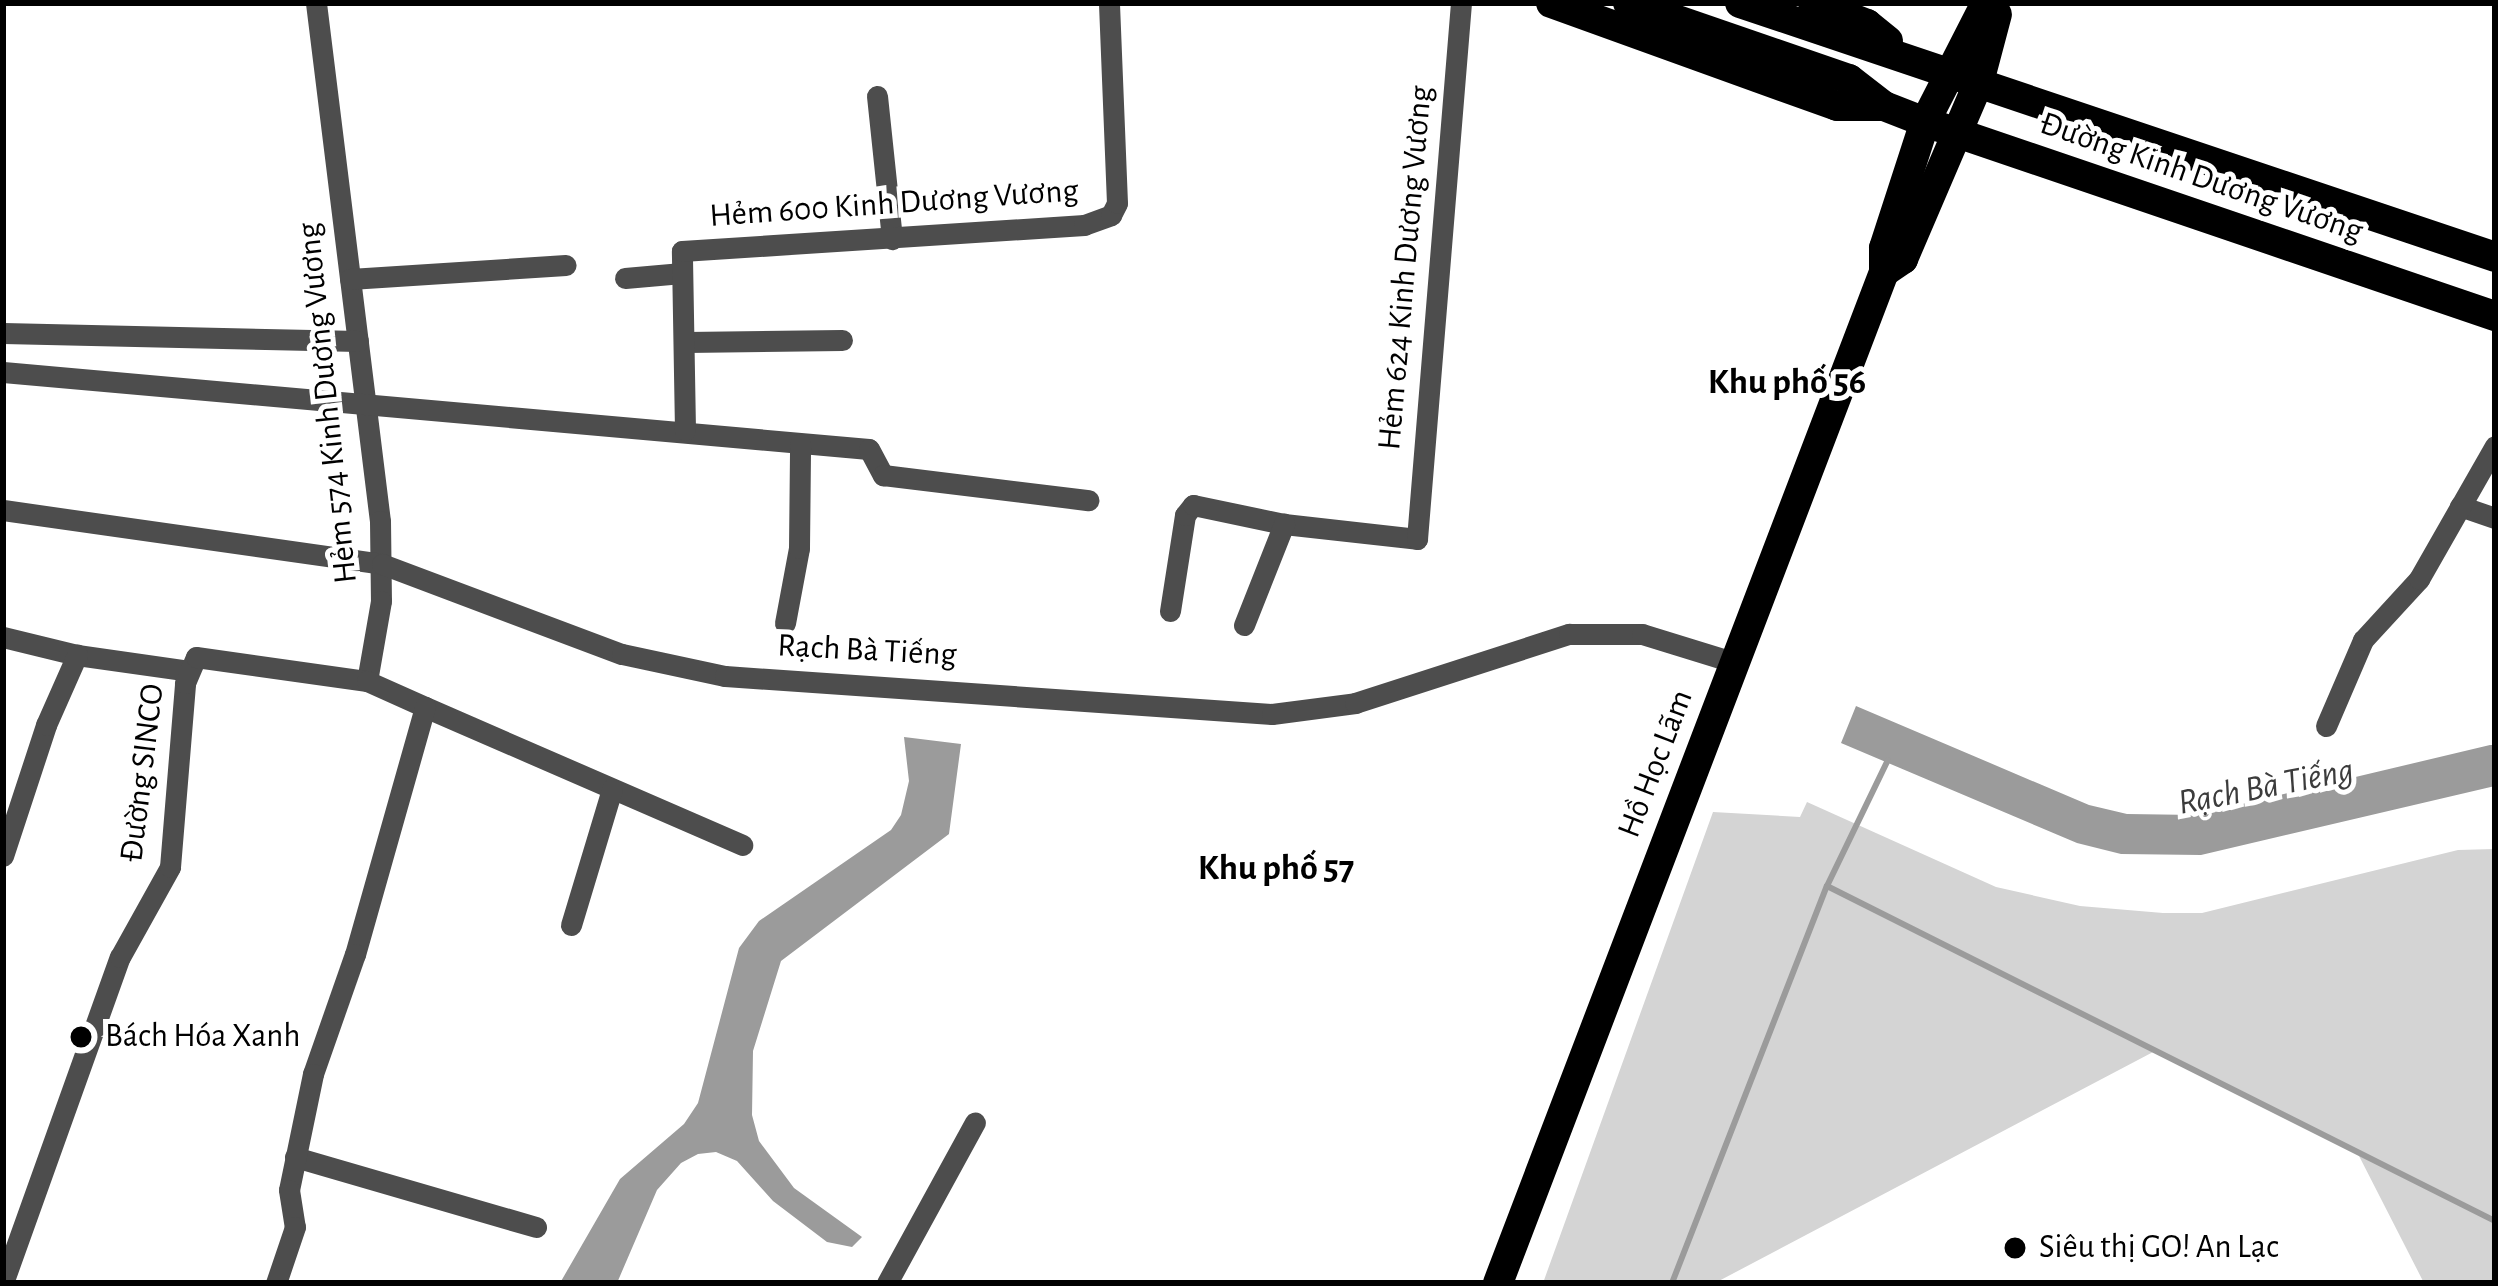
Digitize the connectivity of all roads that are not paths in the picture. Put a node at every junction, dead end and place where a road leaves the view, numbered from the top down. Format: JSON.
{"nodes":[{"id":1,"x":316,"y":3,"type":"edge"},
{"id":2,"x":1109,"y":3,"type":"edge"},
{"id":3,"x":1461,"y":3,"type":"edge"},
{"id":4,"x":1628,"y":3,"type":"edge"},
{"id":5,"x":1740,"y":3,"type":"edge"},
{"id":6,"x":1813,"y":3,"type":"edge"},
{"id":7,"x":1986,"y":3,"type":"edge"},
{"id":8,"x":2001,"y":3,"type":"edge"},
{"id":9,"x":1565,"y":5,"type":"edge"},
{"id":10,"x":1899,"y":55,"type":"junction"},
{"id":11,"x":1947,"y":71,"type":"junction"},
{"id":12,"x":1979,"y":82,"type":"junction"},
{"id":13,"x":877,"y":96,"type":"dead end"},
{"id":14,"x":1884,"y":106,"type":"junction"},
{"id":15,"x":1925,"y":122,"type":"junction"},
{"id":16,"x":1957,"y":133,"type":"junction"},
{"id":17,"x":892,"y":239,"type":"junction"},
{"id":18,"x":2495,"y":257,"type":"edge"},
{"id":19,"x":682,"y":262,"type":"junction"},
{"id":20,"x":566,"y":266,"type":"dead end"},
{"id":21,"x":1884,"y":272,"type":"junction"},
{"id":22,"x":625,"y":278,"type":"dead end"},
{"id":23,"x":350,"y":279,"type":"junction"},
{"id":24,"x":2495,"y":316,"type":"edge"},
{"id":25,"x":3,"y":332,"type":"edge"},
{"id":26,"x":842,"y":340,"type":"dead end"},
{"id":27,"x":358,"y":341,"type":"junction"},
{"id":28,"x":686,"y":342,"type":"junction"},
{"id":29,"x":3,"y":372,"type":"edge"},
{"id":30,"x":365,"y":401,"type":"junction"},
{"id":31,"x":685,"y":430,"type":"junction"},
{"id":32,"x":800,"y":444,"type":"junction"},
{"id":33,"x":2495,"y":446,"type":"edge"},
{"id":34,"x":1088,"y":500,"type":"dead end"},
{"id":35,"x":2460,"y":506,"type":"junction"},
{"id":36,"x":3,"y":510,"type":"edge"},
{"id":37,"x":2495,"y":518,"type":"edge"},
{"id":38,"x":3,"y":523,"type":"edge"},
{"id":39,"x":1284,"y":524,"type":"junction"},
{"id":40,"x":382,"y":571,"type":"junction"},
{"id":41,"x":1170,"y":610,"type":"dead end"},
{"id":42,"x":785,"y":623,"type":"dead end"},
{"id":43,"x":1244,"y":625,"type":"dead end"},
{"id":44,"x":3,"y":637,"type":"edge"},
{"id":45,"x":77,"y":655,"type":"junction"},
{"id":46,"x":1731,"y":668,"type":"junction"},
{"id":47,"x":189,"y":671,"type":"junction"},
{"id":48,"x":367,"y":681,"type":"junction"},
{"id":49,"x":425,"y":707,"type":"junction"},
{"id":50,"x":2326,"y":726,"type":"dead end"},
{"id":51,"x":612,"y":789,"type":"junction"},
{"id":52,"x":742,"y":845,"type":"dead end"},
{"id":53,"x":3,"y":856,"type":"edge"},
{"id":54,"x":571,"y":925,"type":"dead end"},
{"id":55,"x":975,"y":1122,"type":"dead end"},
{"id":56,"x":296,"y":1157,"type":"junction"},
{"id":57,"x":536,"y":1227,"type":"dead end"},
{"id":58,"x":3,"y":1283,"type":"edge"},
{"id":59,"x":277,"y":1283,"type":"edge"},
{"id":60,"x":886,"y":1283,"type":"edge"},
{"id":61,"x":1498,"y":1283,"type":"edge"}],
"edges":[{"from":1,"to":23,"type":"street","name":"Hẻm 574 Kinh Dương Vương"},
{"from":2,"to":17,"type":"street","name":"Hẻm 600 Kinh Dương Vương"},
{"from":3,"to":39,"type":"street","name":"Hẻm 624 Kinh Dương Vương"},
{"from":4,"to":14,"type":"main road","name":"Đường Kinh Dương Vương"},
{"from":5,"to":10,"type":"main road","name":"Đường Kinh Dương Vương"},
{"from":6,"to":10,"type":"main road","name":"Đường Kinh Dương Vương"},
{"from":7,"to":11,"type":"main road","name":"Hồ Học Lãm"},
{"from":8,"to":12,"type":"main road","name":"Hồ Học Lãm"},
{"from":9,"to":14,"type":"main road","name":"Đường Kinh Dương Vương"},
{"from":10,"to":11,"type":"main road","name":"Đường Kinh Dương Vương"},
{"from":11,"to":12,"type":"main road","name":"Đường Kinh Dương Vương"},
{"from":11,"to":15,"type":"main road","name":"Hồ Học Lãm"},
{"from":12,"to":16,"type":"main road","name":"Hồ Học Lãm"},
{"from":12,"to":18,"type":"main road","name":"Đường Kinh Dương Vương"},
{"from":13,"to":17,"type":"street"},
{"from":14,"to":15,"type":"main road","name":"Đường Kinh Dương Vương"},
{"from":15,"to":16,"type":"main road","name":"Đường Kinh Dương Vương"},
{"from":15,"to":21,"type":"main road","name":"Hồ Học Lãm"},
{"from":16,"to":21,"type":"main road","name":"Hồ Học Lãm"},
{"from":16,"to":24,"type":"main road","name":"Đường Kinh Dương Vương"},
{"from":17,"to":19,"type":"street","name":"Hẻm 600 Kinh Dương Vương"},
{"from":19,"to":22,"type":"street","name":"Hẻm 600 Kinh Dương Vương"},
{"from":19,"to":28,"type":"street"},
{"from":20,"to":23,"type":"street"},
{"from":21,"to":46,"type":"main road","name":"Hồ Học Lãm"},
{"from":23,"to":27,"type":"street","name":"Hẻm 574 Kinh Dương Vương"},
{"from":25,"to":27,"type":"street"},
{"from":26,"to":28,"type":"street"},
{"from":27,"to":30,"type":"street","name":"Hẻm 574 Kinh Dương Vương"},
{"from":28,"to":31,"type":"street"},
{"from":29,"to":30,"type":"street"},
{"from":30,"to":31,"type":"street"},
{"from":30,"to":40,"type":"street","name":"Hẻm 574 Kinh Dương Vương"},
{"from":31,"to":32,"type":"street"},
{"from":32,"to":34,"type":"street"},
{"from":32,"to":42,"type":"street"},
{"from":33,"to":35,"type":"street"},
{"from":35,"to":37,"type":"street"},
{"from":35,"to":50,"type":"street"},
{"from":36,"to":40,"type":"street","name":"Rạch Bà Tiếng"},
{"from":38,"to":40,"type":"street","name":"Rạch Bà Tiếng"},
{"from":39,"to":41,"type":"street"},
{"from":39,"to":43,"type":"street"},
{"from":40,"to":46,"type":"street","name":"Rạch Bà Tiếng"},
{"from":40,"to":48,"type":"street","name":"Hẻm 574 Kinh Dương Vương"},
{"from":44,"to":45,"type":"street"},
{"from":45,"to":47,"type":"street"},
{"from":45,"to":53,"type":"street"},
{"from":46,"to":61,"type":"main road","name":"Hồ Học Lãm"},
{"from":47,"to":48,"type":"street"},
{"from":47,"to":58,"type":"street","name":"Đường SINCO"},
{"from":48,"to":49,"type":"street"},
{"from":49,"to":51,"type":"street"},
{"from":49,"to":56,"type":"street"},
{"from":51,"to":52,"type":"street"},
{"from":51,"to":54,"type":"street"},
{"from":55,"to":60,"type":"street"},
{"from":56,"to":57,"type":"street"},
{"from":56,"to":59,"type":"street"}]}
